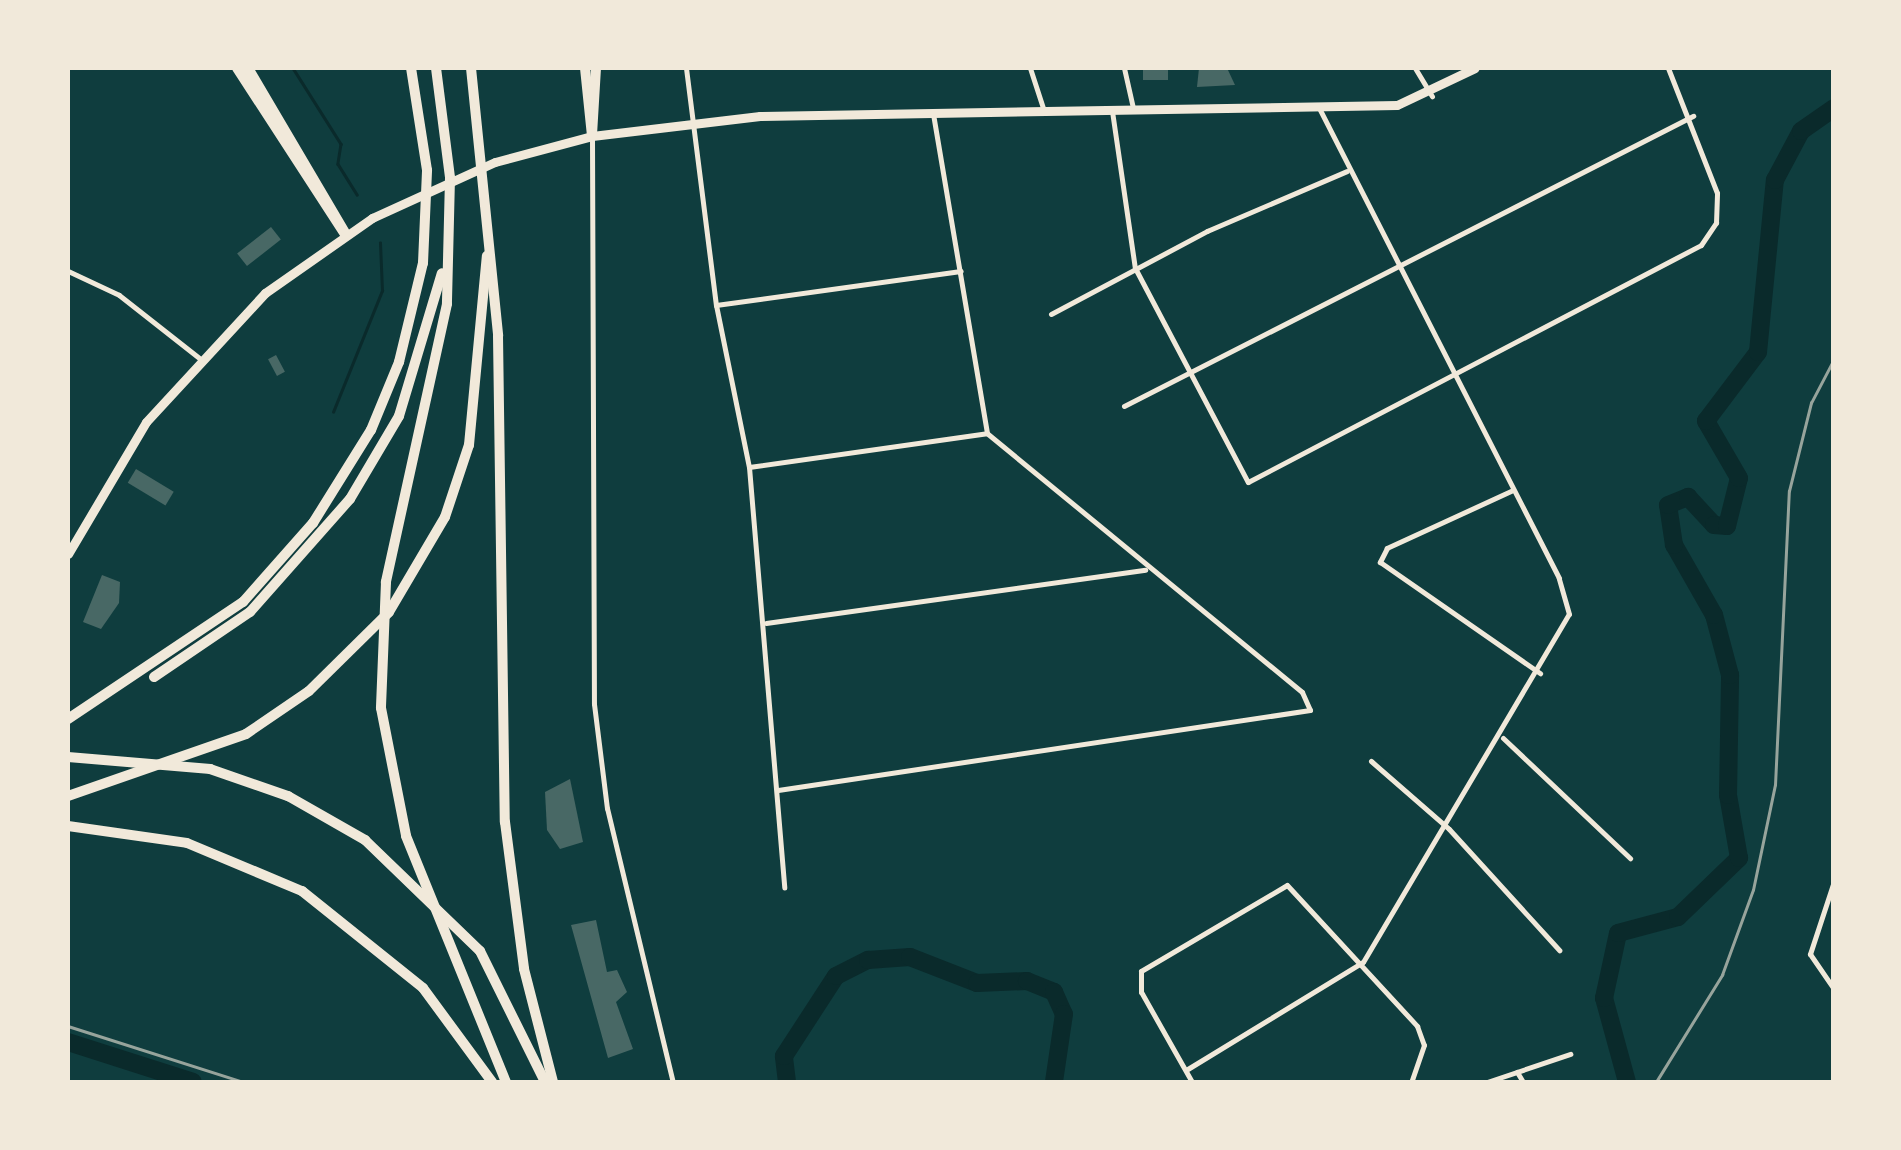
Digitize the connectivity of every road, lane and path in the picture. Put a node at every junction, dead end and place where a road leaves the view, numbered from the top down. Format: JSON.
{"nodes":[{"id":1,"x":237,"y":68,"type":"edge"},
{"id":2,"x":248,"y":68,"type":"edge"},
{"id":3,"x":412,"y":68,"type":"edge"},
{"id":4,"x":436,"y":68,"type":"edge"},
{"id":5,"x":471,"y":68,"type":"edge"},
{"id":6,"x":585,"y":68,"type":"edge"},
{"id":7,"x":596,"y":68,"type":"edge"},
{"id":8,"x":686,"y":68,"type":"edge"},
{"id":9,"x":1030,"y":68,"type":"edge"},
{"id":10,"x":1124,"y":68,"type":"edge"},
{"id":11,"x":1416,"y":68,"type":"edge"},
{"id":12,"x":1474,"y":68,"type":"edge"},
{"id":13,"x":1668,"y":68,"type":"edge"},
{"id":14,"x":1432,"y":96,"type":"junction"},
{"id":15,"x":1133,"y":110,"type":"junction"},
{"id":16,"x":1320,"y":110,"type":"junction"},
{"id":17,"x":1112,"y":111,"type":"junction"},
{"id":18,"x":933,"y":114,"type":"junction"},
{"id":19,"x":1044,"y":114,"type":"junction"},
{"id":20,"x":1693,"y":116,"type":"junction"},
{"id":21,"x":691,"y":122,"type":"junction"},
{"id":22,"x":592,"y":136,"type":"junction"},
{"id":23,"x":1347,"y":171,"type":"junction"},
{"id":24,"x":488,"y":186,"type":"junction"},
{"id":25,"x":345,"y":234,"type":"junction"},
{"id":26,"x":446,"y":257,"type":"junction"},
{"id":27,"x":1135,"y":268,"type":"junction"},
{"id":28,"x":1398,"y":270,"type":"junction"},
{"id":29,"x":68,"y":271,"type":"edge"},
{"id":30,"x":960,"y":271,"type":"junction"},
{"id":31,"x":716,"y":305,"type":"junction"},
{"id":32,"x":1051,"y":314,"type":"dead end"},
{"id":33,"x":199,"y":358,"type":"junction"},
{"id":34,"x":1187,"y":373,"type":"junction"},
{"id":35,"x":1456,"y":375,"type":"junction"},
{"id":36,"x":1124,"y":406,"type":"dead end"},
{"id":37,"x":987,"y":433,"type":"junction"},
{"id":38,"x":749,"y":467,"type":"junction"},
{"id":39,"x":1513,"y":490,"type":"junction"},
{"id":40,"x":68,"y":554,"type":"edge"},
{"id":41,"x":1146,"y":570,"type":"junction"},
{"id":42,"x":766,"y":623,"type":"junction"},
{"id":43,"x":1540,"y":673,"type":"junction"},
{"id":44,"x":68,"y":719,"type":"edge"},
{"id":45,"x":1503,"y":738,"type":"junction"},
{"id":46,"x":68,"y":757,"type":"edge"},
{"id":47,"x":1371,"y":761,"type":"dead end"},
{"id":48,"x":778,"y":790,"type":"junction"},
{"id":49,"x":68,"y":796,"type":"edge"},
{"id":50,"x":68,"y":826,"type":"edge"},
{"id":51,"x":1449,"y":829,"type":"junction"},
{"id":52,"x":1834,"y":852,"type":"edge"},
{"id":53,"x":1630,"y":858,"type":"dead end"},
{"id":54,"x":1834,"y":866,"type":"edge"},
{"id":55,"x":1834,"y":881,"type":"edge"},
{"id":56,"x":784,"y":888,"type":"dead end"},
{"id":57,"x":1559,"y":950,"type":"dead end"},
{"id":58,"x":1362,"y":962,"type":"junction"},
{"id":59,"x":1834,"y":989,"type":"edge"},
{"id":60,"x":1570,"y":1054,"type":"dead end"},
{"id":61,"x":1186,"y":1070,"type":"junction"},
{"id":62,"x":1517,"y":1072,"type":"junction"},
{"id":63,"x":492,"y":1082,"type":"edge"},
{"id":64,"x":506,"y":1082,"type":"edge"},
{"id":65,"x":545,"y":1082,"type":"edge"},
{"id":66,"x":553,"y":1082,"type":"edge"},
{"id":67,"x":673,"y":1082,"type":"edge"},
{"id":68,"x":1192,"y":1082,"type":"edge"},
{"id":69,"x":1411,"y":1082,"type":"edge"},
{"id":70,"x":1487,"y":1082,"type":"edge"},
{"id":71,"x":1523,"y":1082,"type":"edge"}],
"edges":[{"from":1,"to":25,"type":"highway"},
{"from":2,"to":25,"type":"highway"},
{"from":3,"to":44,"type":"highway"},
{"from":4,"to":26,"type":"highway"},
{"from":5,"to":24,"type":"highway"},
{"from":6,"to":22,"type":"highway"},
{"from":7,"to":22,"type":"highway"},
{"from":8,"to":21,"type":"street"},
{"from":9,"to":19,"type":"street"},
{"from":10,"to":15,"type":"street"},
{"from":11,"to":14,"type":"street"},
{"from":12,"to":14,"type":"main road"},
{"from":13,"to":20,"type":"street"},
{"from":14,"to":16,"type":"main road"},
{"from":15,"to":16,"type":"main road"},
{"from":15,"to":17,"type":"main road"},
{"from":16,"to":23,"type":"street"},
{"from":17,"to":19,"type":"main road"},
{"from":17,"to":27,"type":"street"},
{"from":18,"to":19,"type":"main road"},
{"from":18,"to":21,"type":"main road"},
{"from":18,"to":30,"type":"street"},
{"from":20,"to":28,"type":"street"},
{"from":20,"to":35,"type":"street"},
{"from":21,"to":22,"type":"main road"},
{"from":21,"to":31,"type":"street"},
{"from":22,"to":25,"type":"main road"},
{"from":22,"to":67,"type":"street"},
{"from":23,"to":27,"type":"street"},
{"from":23,"to":28,"type":"street"},
{"from":24,"to":49,"type":"highway"},
{"from":24,"to":66,"type":"highway"},
{"from":25,"to":33,"type":"main road"},
{"from":26,"to":44,"type":"highway"},
{"from":26,"to":64,"type":"highway"},
{"from":27,"to":32,"type":"street"},
{"from":27,"to":34,"type":"street"},
{"from":28,"to":34,"type":"street"},
{"from":28,"to":35,"type":"street"},
{"from":29,"to":33,"type":"street"},
{"from":30,"to":31,"type":"street"},
{"from":30,"to":37,"type":"street"},
{"from":31,"to":38,"type":"street"},
{"from":33,"to":40,"type":"main road"},
{"from":34,"to":35,"type":"street"},
{"from":34,"to":36,"type":"street"},
{"from":35,"to":39,"type":"street"},
{"from":37,"to":38,"type":"street"},
{"from":37,"to":41,"type":"street"},
{"from":38,"to":42,"type":"street"},
{"from":39,"to":43,"type":"street"},
{"from":39,"to":43,"type":"street"},
{"from":41,"to":42,"type":"street"},
{"from":41,"to":48,"type":"street"},
{"from":42,"to":48,"type":"street"},
{"from":43,"to":45,"type":"street"},
{"from":45,"to":51,"type":"street"},
{"from":45,"to":53,"type":"street"},
{"from":46,"to":65,"type":"highway"},
{"from":47,"to":51,"type":"street"},
{"from":48,"to":56,"type":"street"},
{"from":50,"to":63,"type":"highway"},
{"from":51,"to":57,"type":"street"},
{"from":51,"to":58,"type":"street"},
{"from":52,"to":54,"type":"street"},
{"from":55,"to":59,"type":"street"},
{"from":58,"to":61,"type":"street"},
{"from":58,"to":61,"type":"street"},
{"from":58,"to":69,"type":"street"},
{"from":60,"to":62,"type":"street"},
{"from":61,"to":68,"type":"street"},
{"from":62,"to":70,"type":"street"},
{"from":62,"to":71,"type":"street"}]}
